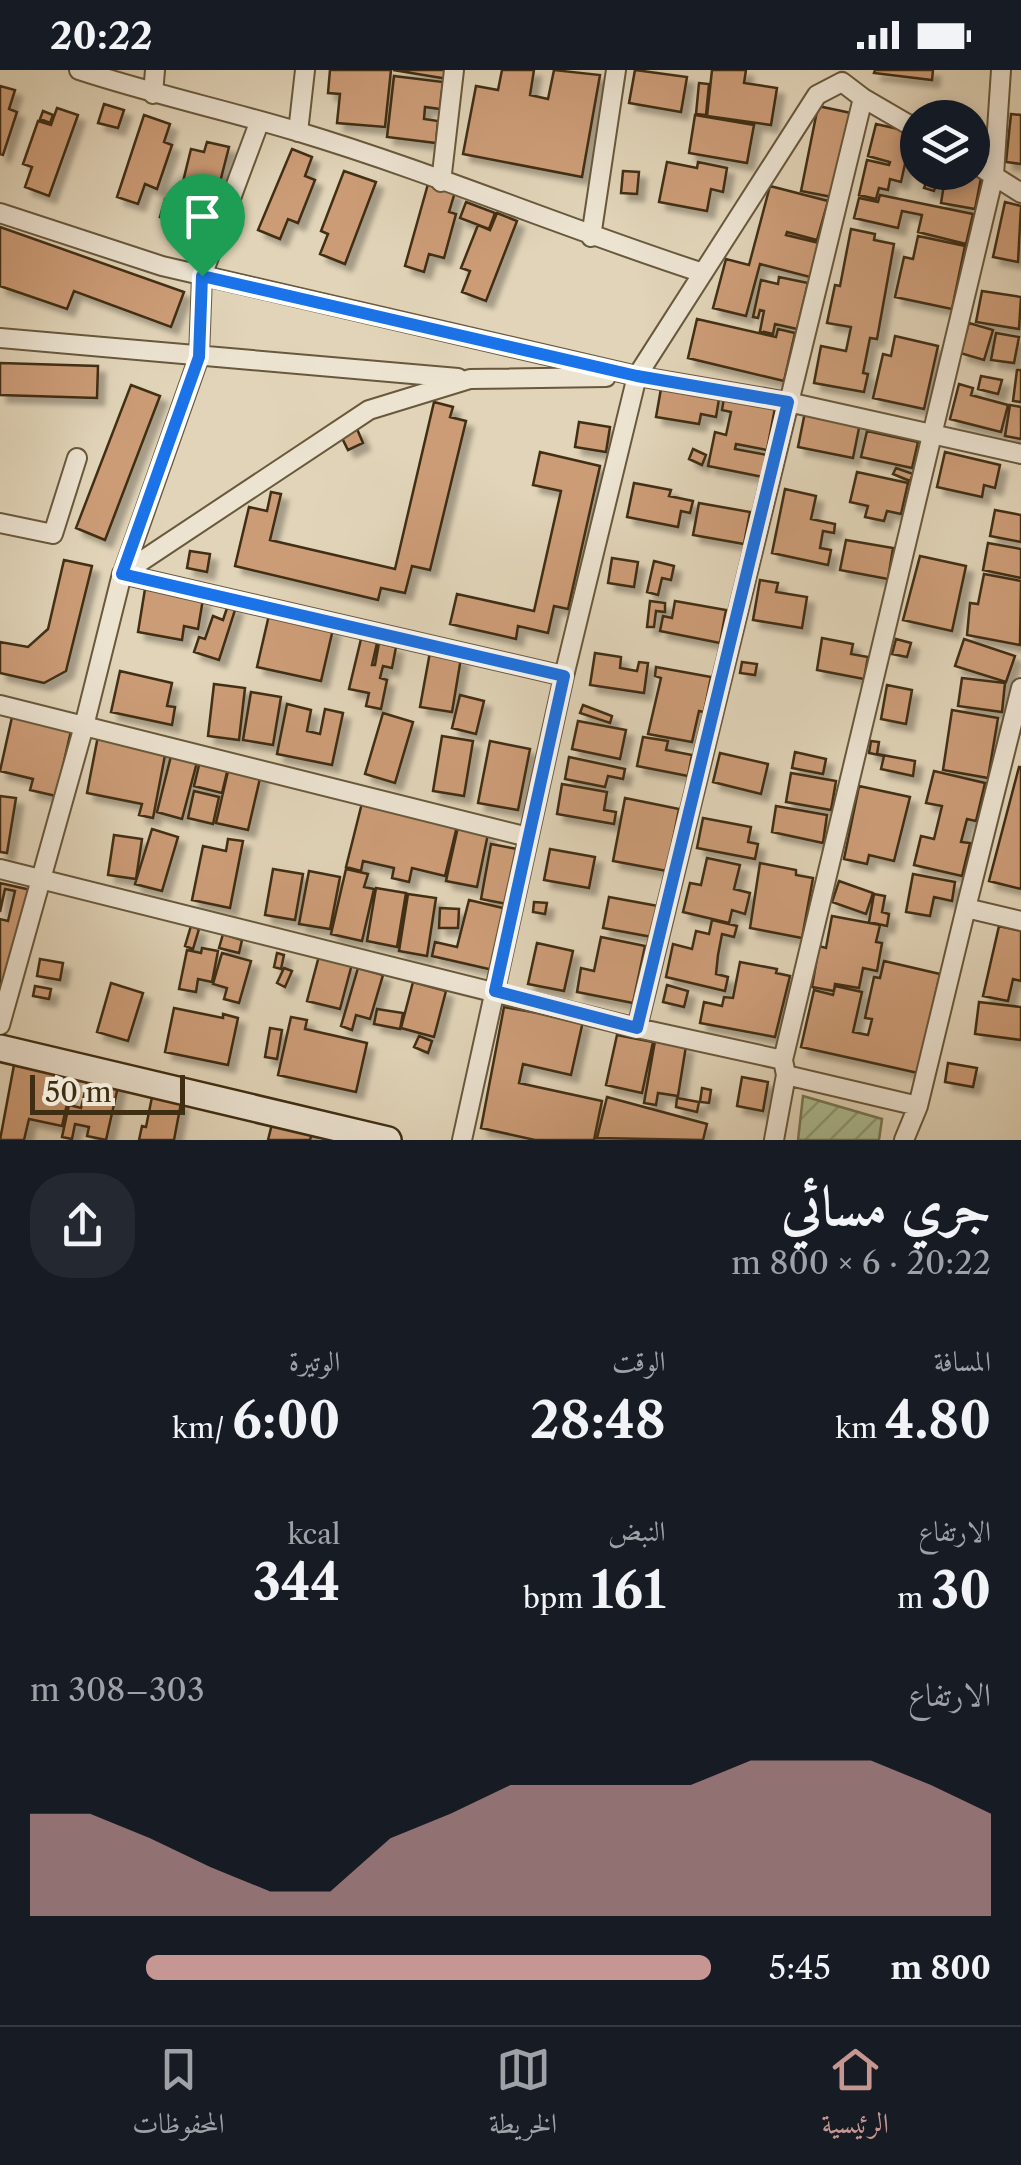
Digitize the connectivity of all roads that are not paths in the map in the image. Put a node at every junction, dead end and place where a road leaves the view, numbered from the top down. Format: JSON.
{"nodes":[{"id":1,"x":79,"y":70,"type":"edge"},
{"id":2,"x":156,"y":70,"type":"edge"},
{"id":3,"x":305,"y":70,"type":"edge"},
{"id":4,"x":454,"y":70,"type":"edge"},
{"id":5,"x":616,"y":70,"type":"edge"},
{"id":6,"x":1001,"y":70,"type":"edge"},
{"id":7,"x":842,"y":76,"type":"edge"},
{"id":8,"x":153,"y":94,"type":"junction"},
{"id":9,"x":863,"y":98,"type":"junction"},
{"id":10,"x":900,"y":120,"type":"edge"},
{"id":11,"x":259,"y":123,"type":"junction"},
{"id":12,"x":298,"y":132,"type":"junction"},
{"id":13,"x":990,"y":173,"type":"edge"},
{"id":14,"x":994,"y":175,"type":"junction"},
{"id":15,"x":441,"y":182,"type":"junction"},
{"id":16,"x":1021,"y":193,"type":"edge"},
{"id":17,"x":0,"y":213,"type":"edge"},
{"id":18,"x":591,"y":236,"type":"junction"},
{"id":19,"x":703,"y":272,"type":"junction"},
{"id":20,"x":202,"y":276,"type":"junction"},
{"id":21,"x":0,"y":338,"type":"edge"},
{"id":22,"x":199,"y":357,"type":"junction"},
{"id":23,"x":637,"y":376,"type":"junction"},
{"id":24,"x":470,"y":380,"type":"junction"},
{"id":25,"x":788,"y":402,"type":"junction"},
{"id":26,"x":932,"y":434,"type":"junction"},
{"id":27,"x":1021,"y":454,"type":"edge"},
{"id":28,"x":77,"y":458,"type":"dead end"},
{"id":29,"x":0,"y":523,"type":"edge"},
{"id":30,"x":122,"y":574,"type":"junction"},
{"id":31,"x":564,"y":676,"type":"junction"},
{"id":32,"x":1021,"y":688,"type":"edge"},
{"id":33,"x":0,"y":706,"type":"edge"},
{"id":34,"x":84,"y":726,"type":"junction"},
{"id":35,"x":1013,"y":751,"type":"edge"},
{"id":36,"x":528,"y":837,"type":"junction"},
{"id":37,"x":0,"y":868,"type":"edge"},
{"id":38,"x":42,"y":878,"type":"junction"},
{"id":39,"x":966,"y":908,"type":"junction"},
{"id":40,"x":1021,"y":921,"type":"edge"},
{"id":41,"x":495,"y":991,"type":"junction"},
{"id":42,"x":0,"y":1026,"type":"edge"},
{"id":43,"x":637,"y":1028,"type":"junction"},
{"id":44,"x":0,"y":1048,"type":"edge"},
{"id":45,"x":785,"y":1067,"type":"junction"},
{"id":46,"x":918,"y":1106,"type":"junction"},
{"id":47,"x":388,"y":1140,"type":"edge"},
{"id":48,"x":462,"y":1140,"type":"edge"},
{"id":49,"x":774,"y":1140,"type":"edge"},
{"id":50,"x":904,"y":1140,"type":"edge"}],
"edges":[{"from":1,"to":8,"type":"street"},
{"from":2,"to":8,"type":"street"},
{"from":3,"to":12,"type":"street"},
{"from":4,"to":15,"type":"street"},
{"from":5,"to":18,"type":"street"},
{"from":6,"to":14,"type":"street"},
{"from":7,"to":9,"type":"street"},
{"from":7,"to":19,"type":"street"},
{"from":8,"to":11,"type":"street"},
{"from":9,"to":10,"type":"street"},
{"from":9,"to":25,"type":"street"},
{"from":11,"to":12,"type":"street"},
{"from":11,"to":20,"type":"street"},
{"from":12,"to":15,"type":"street"},
{"from":13,"to":14,"type":"street"},
{"from":14,"to":16,"type":"street"},
{"from":14,"to":26,"type":"street"},
{"from":15,"to":18,"type":"street"},
{"from":17,"to":20,"type":"street"},
{"from":18,"to":19,"type":"street"},
{"from":19,"to":23,"type":"street"},
{"from":20,"to":22,"type":"street"},
{"from":20,"to":23,"type":"street"},
{"from":21,"to":22,"type":"street"},
{"from":22,"to":24,"type":"street"},
{"from":22,"to":30,"type":"street"},
{"from":23,"to":24,"type":"street"},
{"from":23,"to":25,"type":"street"},
{"from":23,"to":31,"type":"street"},
{"from":24,"to":30,"type":"street"},
{"from":25,"to":26,"type":"street"},
{"from":25,"to":43,"type":"street"},
{"from":26,"to":27,"type":"street"},
{"from":26,"to":45,"type":"street"},
{"from":28,"to":29,"type":"street"},
{"from":30,"to":31,"type":"street"},
{"from":30,"to":34,"type":"street"},
{"from":31,"to":36,"type":"street"},
{"from":32,"to":35,"type":"street"},
{"from":33,"to":34,"type":"street"},
{"from":34,"to":36,"type":"street"},
{"from":34,"to":38,"type":"street"},
{"from":35,"to":39,"type":"street"},
{"from":36,"to":41,"type":"street"},
{"from":37,"to":38,"type":"street"},
{"from":38,"to":41,"type":"street"},
{"from":38,"to":42,"type":"street"},
{"from":39,"to":40,"type":"street"},
{"from":39,"to":46,"type":"street"},
{"from":41,"to":43,"type":"street"},
{"from":41,"to":48,"type":"street"},
{"from":43,"to":45,"type":"street"},
{"from":44,"to":47,"type":"main road"},
{"from":45,"to":46,"type":"street"},
{"from":45,"to":49,"type":"street"},
{"from":46,"to":50,"type":"street"}]}
